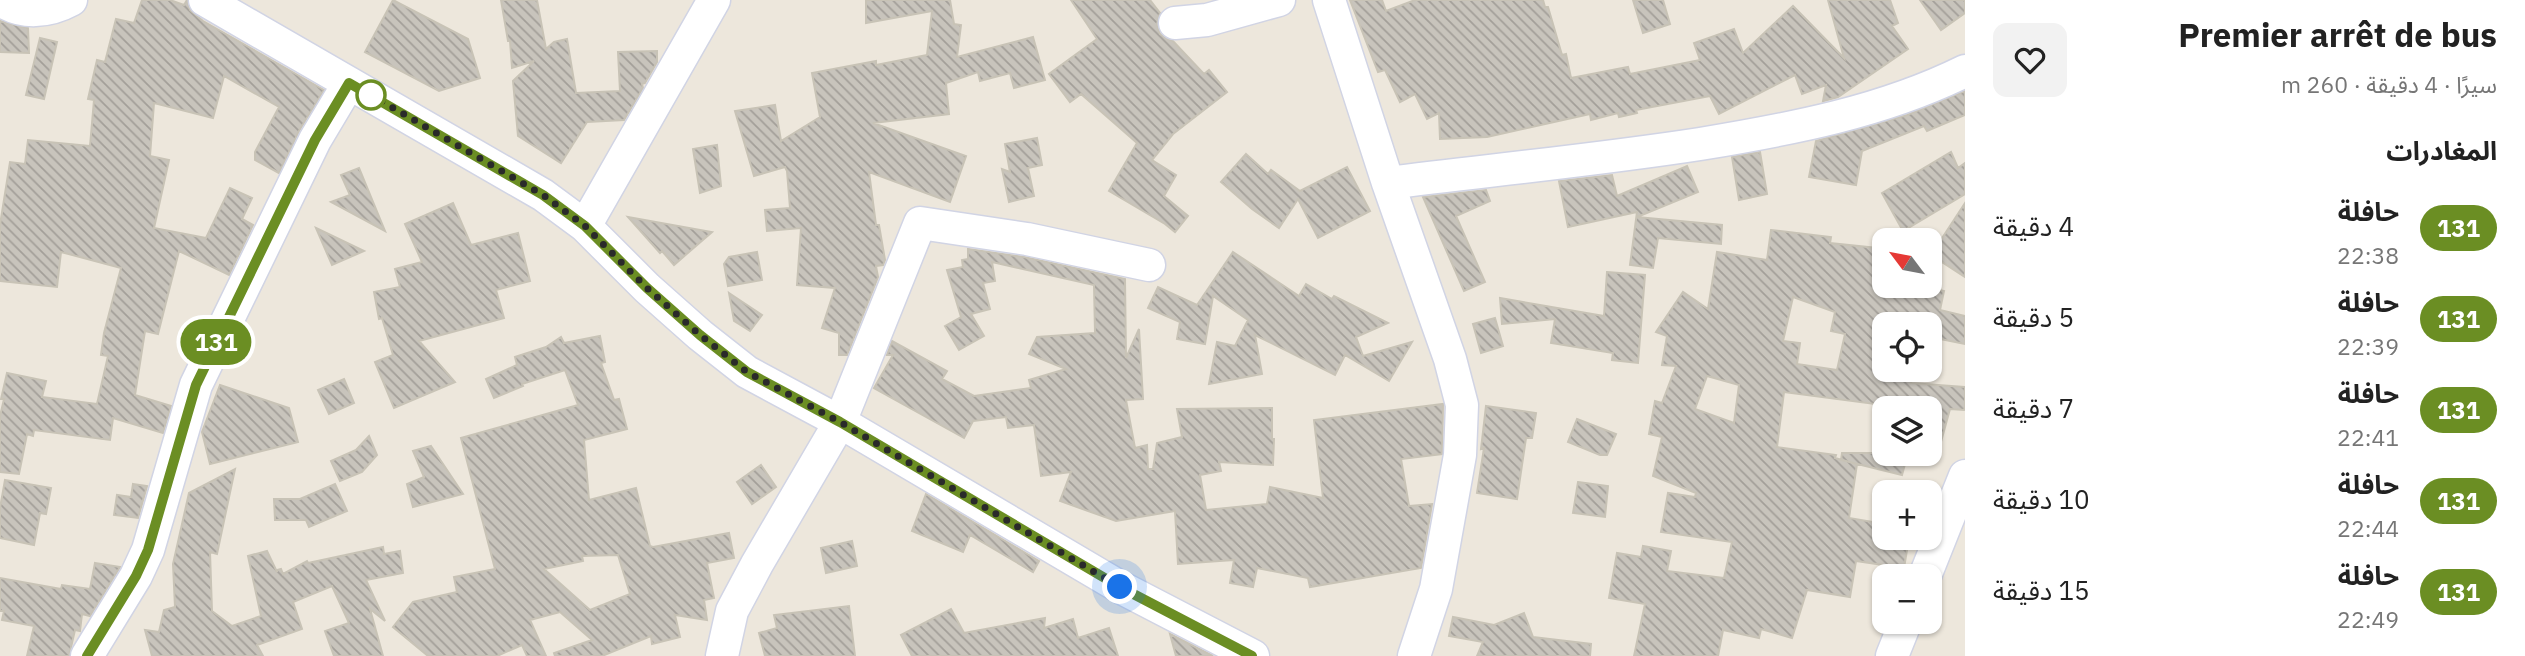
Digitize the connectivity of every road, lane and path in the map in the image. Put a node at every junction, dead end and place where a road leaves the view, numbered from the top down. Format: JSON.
{"nodes":[{"id":1,"x":1,"y":0,"type":"edge"},
{"id":2,"x":71,"y":0,"type":"edge"},
{"id":3,"x":205,"y":0,"type":"edge"},
{"id":4,"x":714,"y":0,"type":"edge"},
{"id":5,"x":1279,"y":0,"type":"edge"},
{"id":6,"x":1329,"y":0,"type":"edge"},
{"id":7,"x":1175,"y":23,"type":"dead end"},
{"id":8,"x":1965,"y":71,"type":"edge"},
{"id":9,"x":349,"y":83,"type":"junction"},
{"id":10,"x":1388,"y":183,"type":"junction"},
{"id":11,"x":585,"y":226,"type":"junction"},
{"id":12,"x":1149,"y":265,"type":"dead end"},
{"id":13,"x":840,"y":422,"type":"junction"},
{"id":14,"x":1965,"y":476,"type":"edge"},
{"id":15,"x":1930,"y":564,"type":"edge"},
{"id":16,"x":1901,"y":634,"type":"edge"},
{"id":17,"x":87,"y":656,"type":"edge"},
{"id":18,"x":722,"y":656,"type":"edge"},
{"id":19,"x":1252,"y":656,"type":"edge"},
{"id":20,"x":1414,"y":656,"type":"edge"},
{"id":21,"x":1892,"y":656,"type":"edge"}],
"edges":[{"from":1,"to":2,"type":"street"},
{"from":3,"to":9,"type":"street"},
{"from":4,"to":11,"type":"street"},
{"from":5,"to":7,"type":"street"},
{"from":6,"to":10,"type":"street"},
{"from":8,"to":10,"type":"street"},
{"from":9,"to":11,"type":"street"},
{"from":9,"to":17,"type":"street"},
{"from":10,"to":20,"type":"street"},
{"from":11,"to":13,"type":"street"},
{"from":12,"to":13,"type":"street"},
{"from":13,"to":18,"type":"street"},
{"from":13,"to":19,"type":"street"},
{"from":14,"to":15,"type":"street"},
{"from":16,"to":21,"type":"street"}]}
